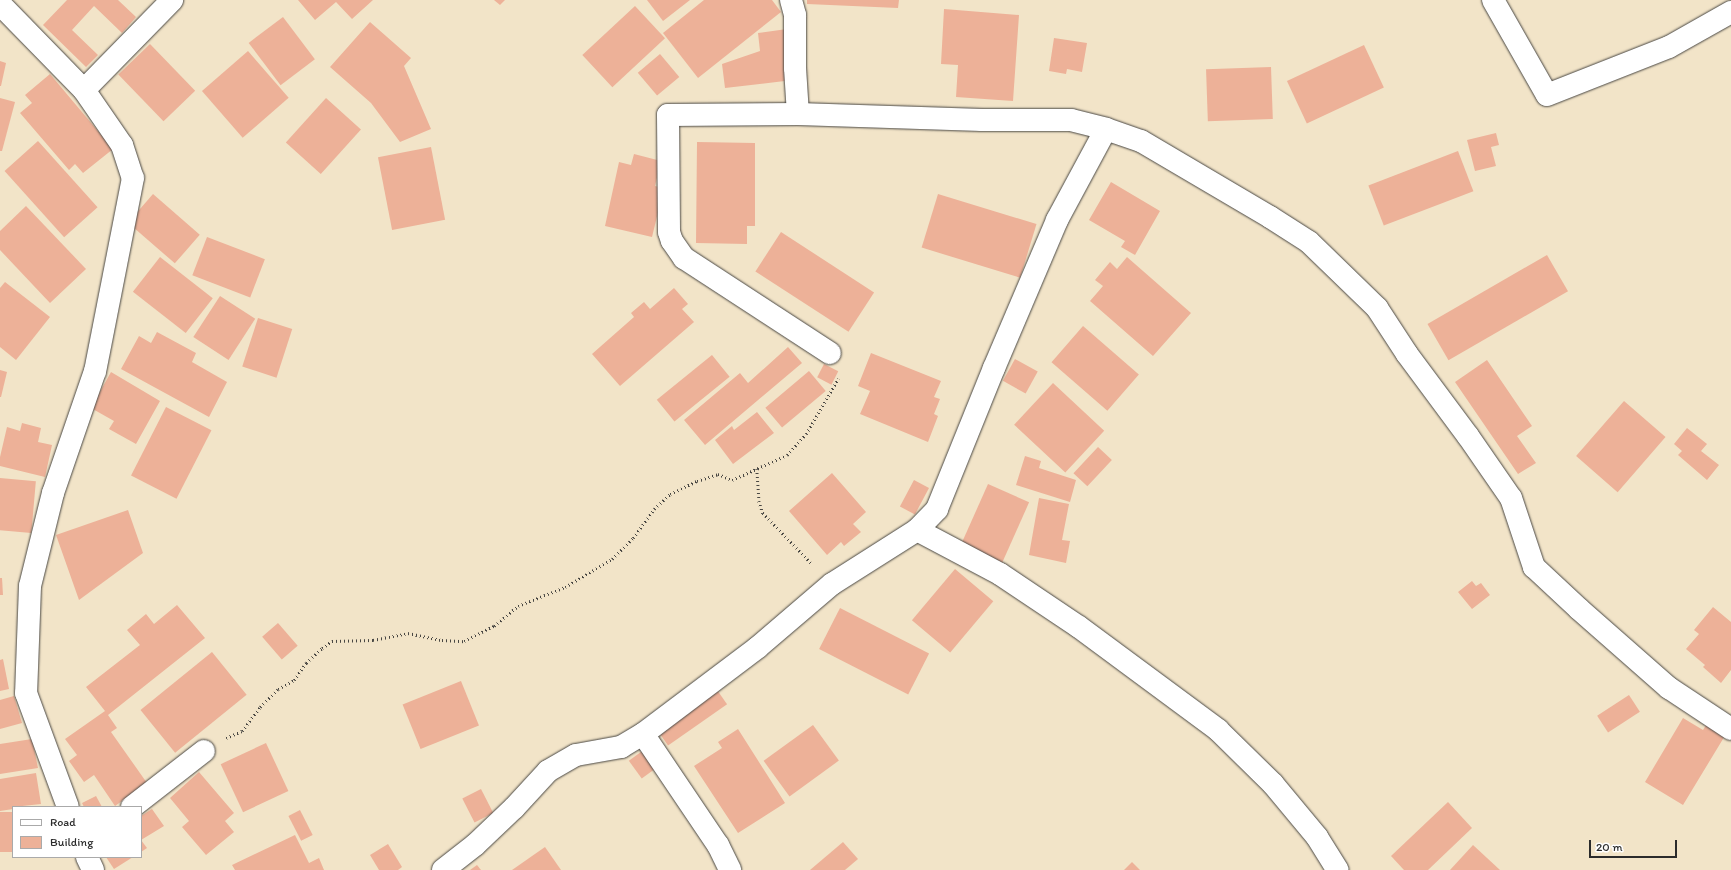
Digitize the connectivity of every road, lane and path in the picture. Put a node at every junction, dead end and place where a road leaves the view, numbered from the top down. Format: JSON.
{"nodes":[{"id":1,"x":172,"y":0,"type":"edge"},
{"id":2,"x":791,"y":0,"type":"edge"},
{"id":3,"x":1493,"y":0,"type":"edge"},
{"id":4,"x":0,"y":4,"type":"edge"},
{"id":5,"x":1731,"y":12,"type":"edge"},
{"id":6,"x":84,"y":90,"type":"junction"},
{"id":7,"x":798,"y":114,"type":"junction"},
{"id":8,"x":1106,"y":128,"type":"junction"},
{"id":9,"x":830,"y":353,"type":"joint"},
{"id":10,"x":757,"y":469,"type":"junction"},
{"id":11,"x":917,"y":530,"type":"junction"},
{"id":12,"x":832,"y":584,"type":"junction"},
{"id":13,"x":1729,"y":723,"type":"edge"},
{"id":14,"x":643,"y":734,"type":"junction"},
{"id":15,"x":204,"y":751,"type":"joint"},
{"id":16,"x":68,"y":806,"type":"edge"},
{"id":17,"x":133,"y":806,"type":"edge"},
{"id":18,"x":87,"y":858,"type":"edge"},
{"id":19,"x":93,"y":870,"type":"edge"},
{"id":20,"x":444,"y":870,"type":"edge"},
{"id":21,"x":730,"y":870,"type":"edge"},
{"id":22,"x":1338,"y":870,"type":"edge"}],
"edges":[{"from":1,"to":6,"type":"street"},
{"from":2,"to":7,"type":"street"},
{"from":3,"to":5,"type":"street"},
{"from":4,"to":6,"type":"street"},
{"from":6,"to":16,"type":"street"},
{"from":7,"to":8,"type":"street"},
{"from":7,"to":9,"type":"street"},
{"from":8,"to":11,"type":"street"},
{"from":8,"to":13,"type":"street"},
{"from":9,"to":10,"type":"path"},
{"from":10,"to":12,"type":"path"},
{"from":10,"to":15,"type":"path"},
{"from":11,"to":12,"type":"street"},
{"from":11,"to":22,"type":"street"},
{"from":12,"to":14,"type":"street"},
{"from":14,"to":20,"type":"street"},
{"from":14,"to":21,"type":"street"},
{"from":15,"to":17,"type":"street"},
{"from":18,"to":19,"type":"street"}]}
